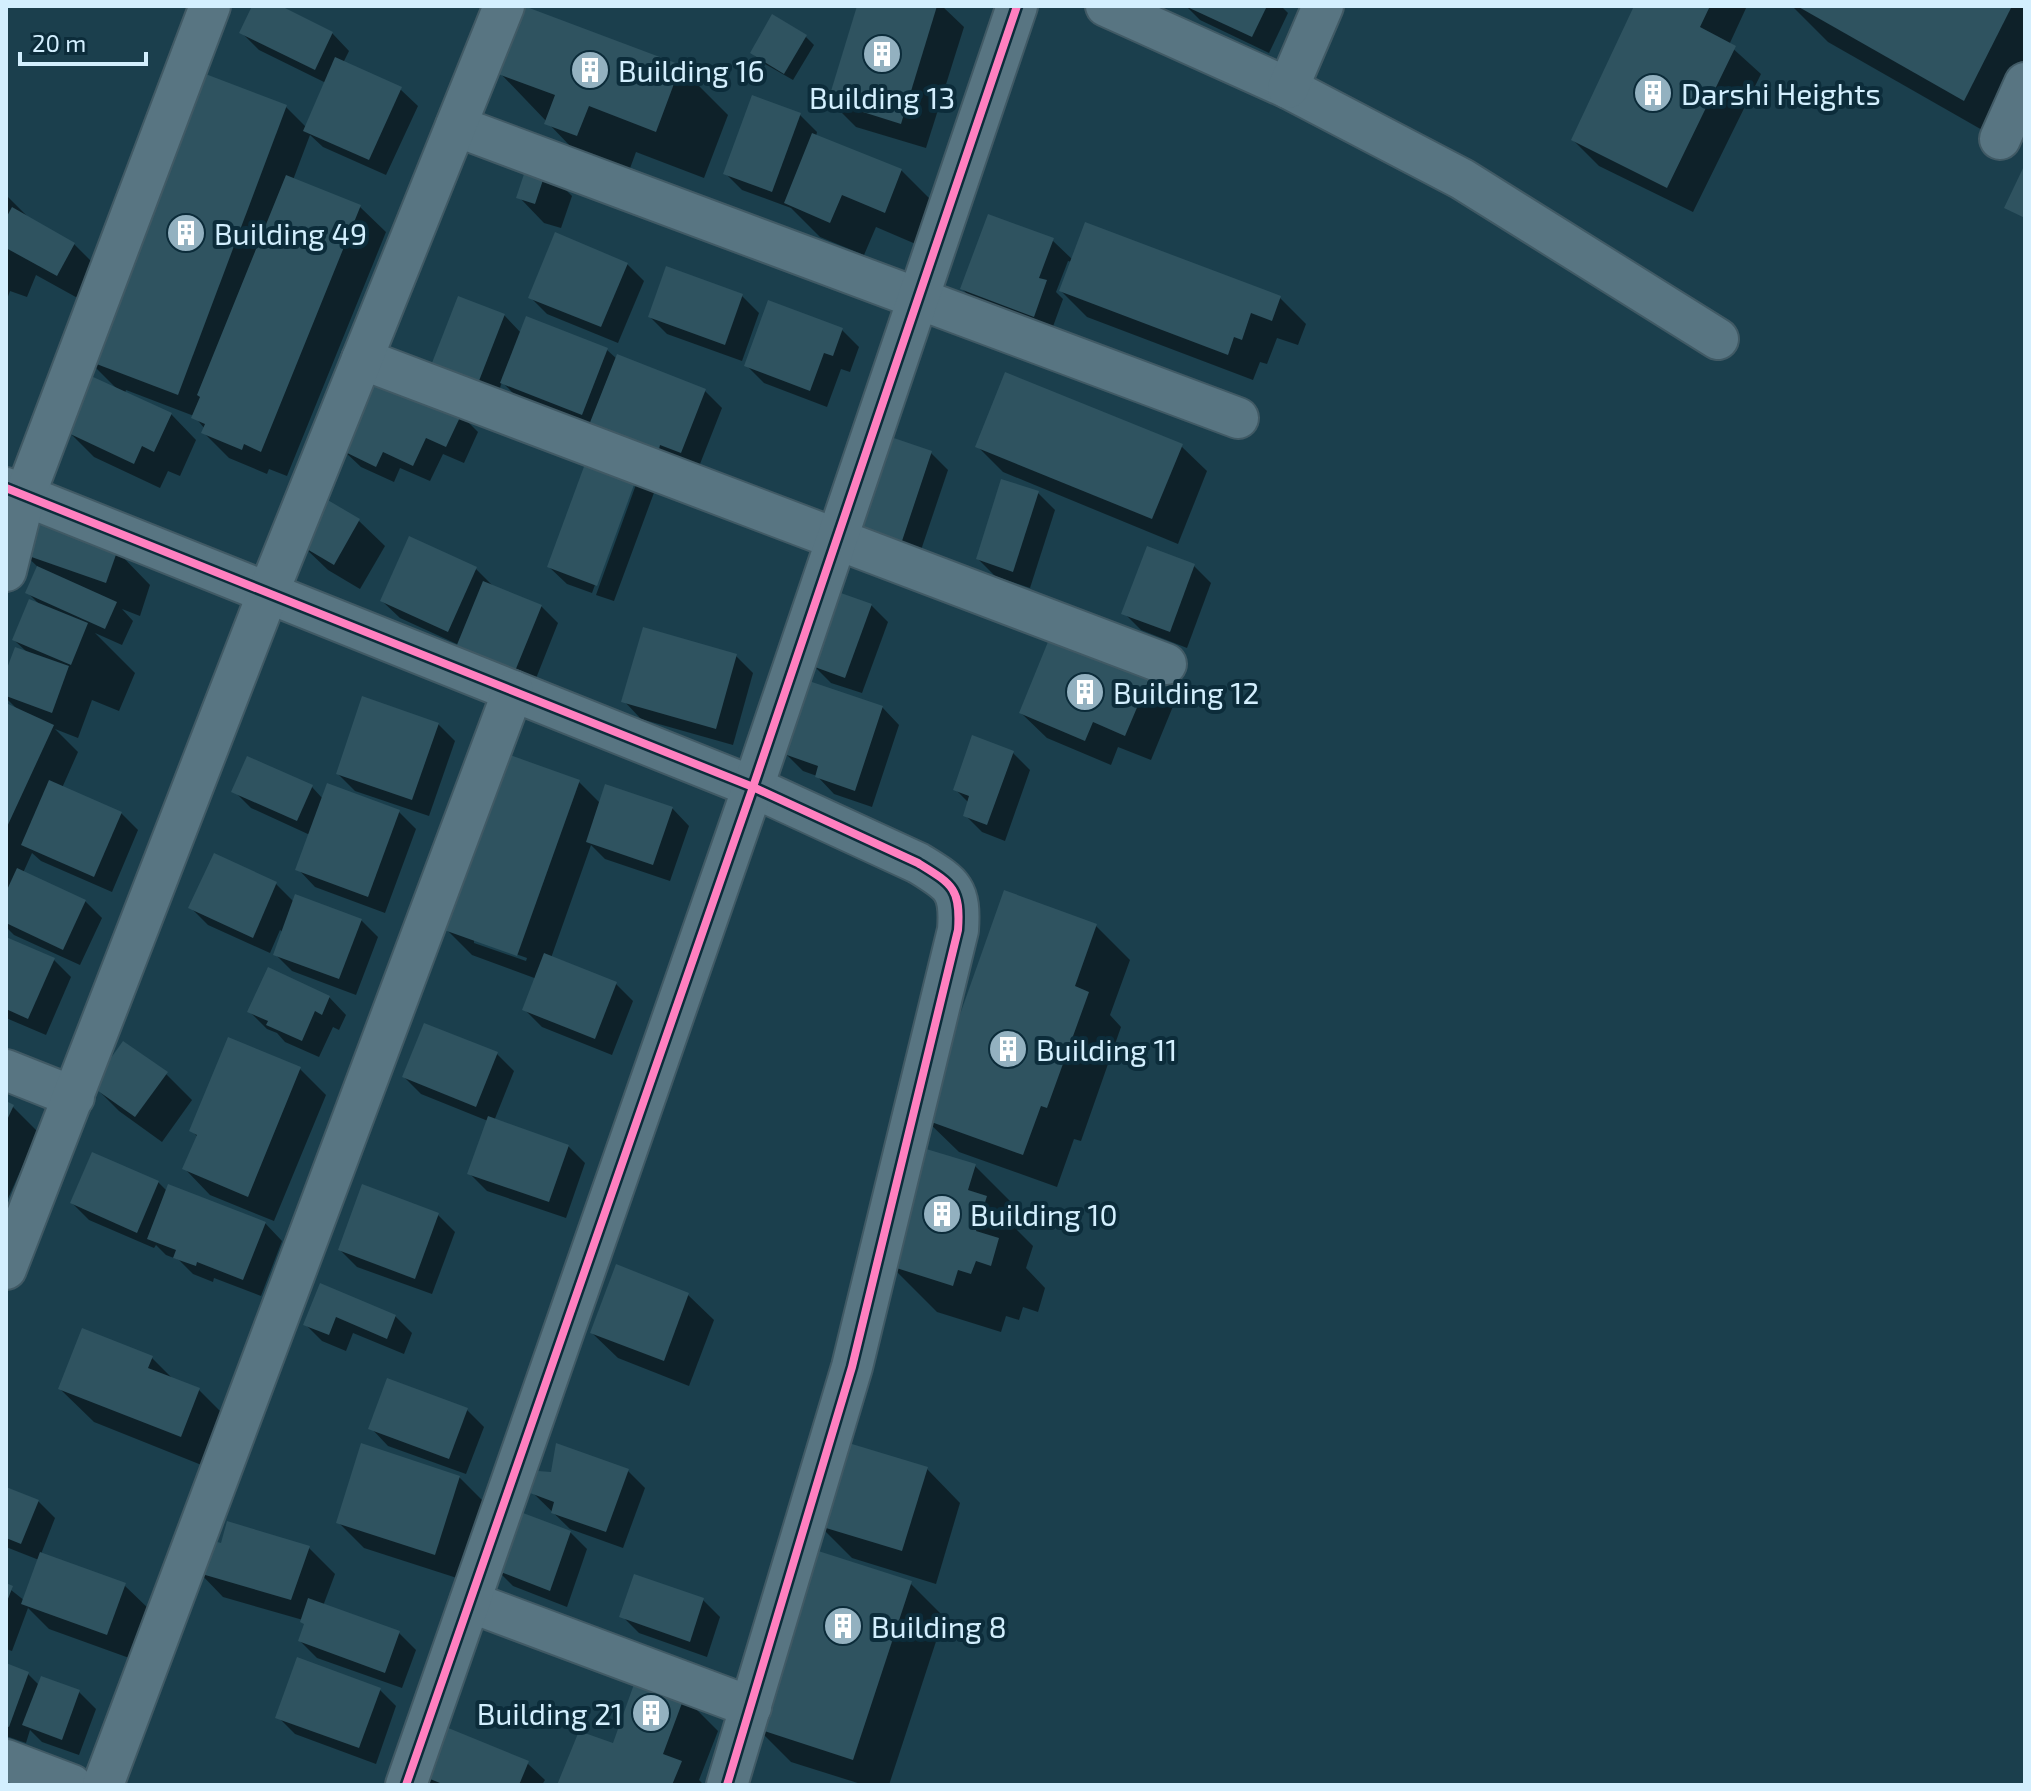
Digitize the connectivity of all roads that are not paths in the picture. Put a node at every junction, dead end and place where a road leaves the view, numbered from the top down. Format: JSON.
{"nodes":[{"id":1,"x":210,"y":6,"type":"edge"},
{"id":2,"x":504,"y":6,"type":"edge"},
{"id":3,"x":1017,"y":6,"type":"edge"},
{"id":4,"x":1106,"y":6,"type":"edge"},
{"id":5,"x":1323,"y":6,"type":"edge"},
{"id":6,"x":2025,"y":83,"type":"edge"},
{"id":7,"x":1288,"y":88,"type":"junction"},
{"id":8,"x":456,"y":126,"type":"junction"},
{"id":9,"x":2000,"y":139,"type":"dead end"},
{"id":10,"x":918,"y":298,"type":"junction"},
{"id":11,"x":1718,"y":339,"type":"dead end"},
{"id":12,"x":362,"y":359,"type":"junction"},
{"id":13,"x":1238,"y":418,"type":"dead end"},
{"id":14,"x":16,"y":492,"type":"edge"},
{"id":15,"x":837,"y":538,"type":"junction"},
{"id":16,"x":6,"y":571,"type":"edge"},
{"id":17,"x":268,"y":593,"type":"junction"},
{"id":18,"x":1166,"y":664,"type":"dead end"},
{"id":19,"x":513,"y":691,"type":"junction"},
{"id":20,"x":753,"y":787,"type":"junction"},
{"id":21,"x":6,"y":1070,"type":"edge"},
{"id":22,"x":74,"y":1097,"type":"junction"},
{"id":23,"x":6,"y":1269,"type":"edge"},
{"id":24,"x":470,"y":1602,"type":"junction"},
{"id":25,"x":751,"y":1707,"type":"junction"},
{"id":26,"x":6,"y":1760,"type":"edge"},
{"id":27,"x":72,"y":1785,"type":"edge"},
{"id":28,"x":103,"y":1785,"type":"edge"},
{"id":29,"x":406,"y":1785,"type":"edge"},
{"id":30,"x":727,"y":1785,"type":"edge"}],
"edges":[{"from":1,"to":14,"type":"street"},
{"from":2,"to":8,"type":"street"},
{"from":3,"to":10,"type":"street"},
{"from":4,"to":7,"type":"street"},
{"from":5,"to":7,"type":"street"},
{"from":6,"to":9,"type":"street"},
{"from":7,"to":11,"type":"street"},
{"from":8,"to":10,"type":"street"},
{"from":8,"to":12,"type":"street"},
{"from":10,"to":13,"type":"street"},
{"from":10,"to":15,"type":"street"},
{"from":12,"to":15,"type":"street"},
{"from":12,"to":17,"type":"street"},
{"from":14,"to":16,"type":"street"},
{"from":14,"to":17,"type":"street"},
{"from":15,"to":18,"type":"street"},
{"from":15,"to":20,"type":"street"},
{"from":17,"to":19,"type":"street"},
{"from":17,"to":22,"type":"street"},
{"from":19,"to":20,"type":"street"},
{"from":19,"to":28,"type":"street"},
{"from":20,"to":24,"type":"street"},
{"from":20,"to":25,"type":"street"},
{"from":21,"to":22,"type":"street"},
{"from":22,"to":23,"type":"street"},
{"from":24,"to":25,"type":"street"},
{"from":24,"to":29,"type":"street"},
{"from":25,"to":30,"type":"street"},
{"from":26,"to":27,"type":"street"}]}
